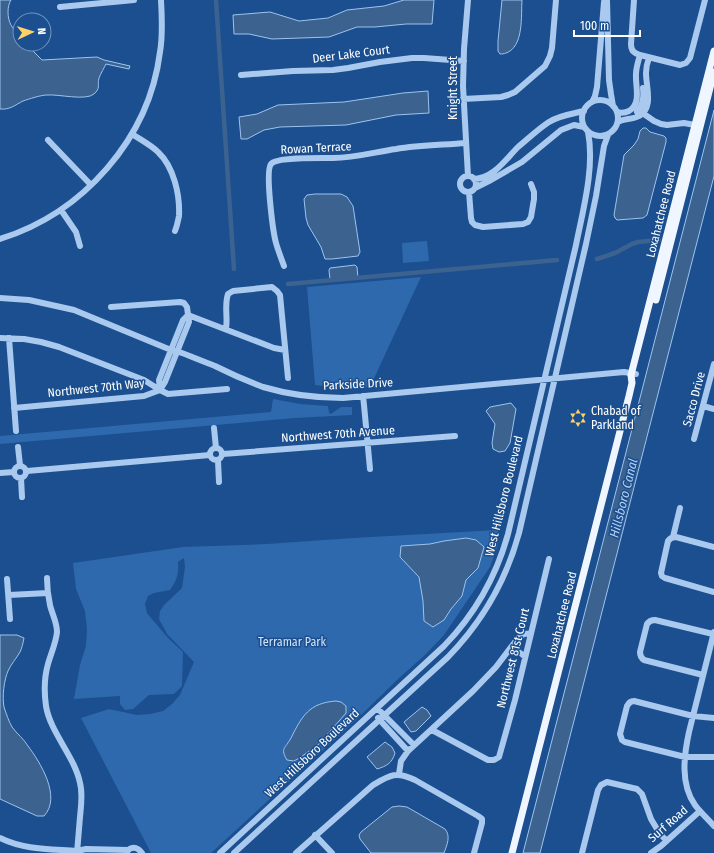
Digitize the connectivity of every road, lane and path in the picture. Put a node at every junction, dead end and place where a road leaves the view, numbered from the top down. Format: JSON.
{"nodes":[{"id":1,"x":134,"y":0,"type":"edge"},
{"id":2,"x":161,"y":0,"type":"edge"},
{"id":3,"x":468,"y":0,"type":"edge"},
{"id":4,"x":556,"y":0,"type":"edge"},
{"id":5,"x":604,"y":0,"type":"edge"},
{"id":6,"x":607,"y":0,"type":"edge"},
{"id":7,"x":634,"y":0,"type":"edge"},
{"id":8,"x":705,"y":0,"type":"edge"},
{"id":9,"x":60,"y":7,"type":"dead end"},
{"id":10,"x":714,"y":51,"type":"edge"},
{"id":11,"x":640,"y":55,"type":"junction"},
{"id":12,"x":648,"y":58,"type":"junction"},
{"id":13,"x":464,"y":61,"type":"junction"},
{"id":14,"x":714,"y":72,"type":"edge"},
{"id":15,"x":241,"y":75,"type":"dead end"},
{"id":16,"x":642,"y":82,"type":"junction"},
{"id":17,"x":463,"y":99,"type":"junction"},
{"id":18,"x":592,"y":102,"type":"junction"},
{"id":19,"x":615,"y":109,"type":"junction"},
{"id":20,"x":584,"y":110,"type":"junction"},
{"id":21,"x":638,"y":110,"type":"junction"},
{"id":22,"x":618,"y":122,"type":"junction"},
{"id":23,"x":695,"y":125,"type":"junction"},
{"id":24,"x":586,"y":129,"type":"junction"},
{"id":25,"x":132,"y":134,"type":"junction"},
{"id":26,"x":608,"y":135,"type":"junction"},
{"id":27,"x":48,"y":140,"type":"dead end"},
{"id":28,"x":466,"y":143,"type":"junction"},
{"id":29,"x":468,"y":176,"type":"junction"},
{"id":30,"x":474,"y":179,"type":"junction"},
{"id":31,"x":531,"y":184,"type":"dead end"},
{"id":32,"x":91,"y":185,"type":"junction"},
{"id":33,"x":475,"y":188,"type":"junction"},
{"id":34,"x":469,"y":192,"type":"junction"},
{"id":35,"x":61,"y":210,"type":"junction"},
{"id":36,"x":176,"y":231,"type":"dead end"},
{"id":37,"x":0,"y":239,"type":"edge"},
{"id":38,"x":80,"y":246,"type":"dead end"},
{"id":39,"x":284,"y":266,"type":"dead end"},
{"id":40,"x":0,"y":298,"type":"edge"},
{"id":41,"x":111,"y":308,"type":"dead end"},
{"id":42,"x":188,"y":315,"type":"junction"},
{"id":43,"x":226,"y":329,"type":"junction"},
{"id":44,"x":0,"y":338,"type":"edge"},
{"id":45,"x":9,"y":338,"type":"junction"},
{"id":46,"x":174,"y":350,"type":"junction"},
{"id":47,"x":285,"y":350,"type":"junction"},
{"id":48,"x":714,"y":364,"type":"edge"},
{"id":49,"x":634,"y":374,"type":"junction"},
{"id":50,"x":288,"y":378,"type":"dead end"},
{"id":51,"x":555,"y":378,"type":"junction"},
{"id":52,"x":544,"y":379,"type":"junction"},
{"id":53,"x":227,"y":389,"type":"dead end"},
{"id":54,"x":160,"y":390,"type":"junction"},
{"id":55,"x":363,"y":396,"type":"junction"},
{"id":56,"x":703,"y":406,"type":"junction"},
{"id":57,"x":14,"y":408,"type":"junction"},
{"id":58,"x":714,"y":409,"type":"edge"},
{"id":59,"x":214,"y":428,"type":"dead end"},
{"id":60,"x":16,"y":431,"type":"dead end"},
{"id":61,"x":455,"y":436,"type":"dead end"},
{"id":62,"x":694,"y":439,"type":"dead end"},
{"id":63,"x":368,"y":443,"type":"junction"},
{"id":64,"x":18,"y":447,"type":"dead end"},
{"id":65,"x":216,"y":448,"type":"junction"},
{"id":66,"x":223,"y":454,"type":"junction"},
{"id":67,"x":210,"y":456,"type":"junction"},
{"id":68,"x":218,"y":461,"type":"junction"},
{"id":69,"x":20,"y":465,"type":"junction"},
{"id":70,"x":370,"y":469,"type":"dead end"},
{"id":71,"x":27,"y":471,"type":"junction"},
{"id":72,"x":14,"y":472,"type":"junction"},
{"id":73,"x":0,"y":473,"type":"edge"},
{"id":74,"x":21,"y":478,"type":"junction"},
{"id":75,"x":219,"y":482,"type":"dead end"},
{"id":76,"x":22,"y":497,"type":"dead end"},
{"id":77,"x":680,"y":508,"type":"dead end"},
{"id":78,"x":673,"y":537,"type":"junction"},
{"id":79,"x":714,"y":547,"type":"edge"},
{"id":80,"x":548,"y":559,"type":"dead end"},
{"id":81,"x":47,"y":578,"type":"dead end"},
{"id":82,"x":7,"y":579,"type":"dead end"},
{"id":83,"x":714,"y":592,"type":"edge"},
{"id":84,"x":48,"y":593,"type":"junction"},
{"id":85,"x":9,"y":596,"type":"junction"},
{"id":86,"x":10,"y":619,"type":"dead end"},
{"id":87,"x":532,"y":633,"type":"junction"},
{"id":88,"x":714,"y":633,"type":"edge"},
{"id":89,"x":508,"y":652,"type":"junction"},
{"id":90,"x":525,"y":657,"type":"junction"},
{"id":91,"x":703,"y":675,"type":"junction"},
{"id":92,"x":377,"y":708,"type":"junction"},
{"id":93,"x":372,"y":713,"type":"junction"},
{"id":94,"x":384,"y":715,"type":"junction"},
{"id":95,"x":692,"y":716,"type":"junction"},
{"id":96,"x":714,"y":718,"type":"edge"},
{"id":97,"x":379,"y":720,"type":"junction"},
{"id":98,"x":432,"y":730,"type":"junction"},
{"id":99,"x":414,"y":745,"type":"junction"},
{"id":100,"x":408,"y":751,"type":"junction"},
{"id":101,"x":685,"y":757,"type":"junction"},
{"id":102,"x":714,"y":757,"type":"edge"},
{"id":103,"x":399,"y":774,"type":"junction"},
{"id":104,"x":700,"y":810,"type":"junction"},
{"id":105,"x":714,"y":826,"type":"edge"},
{"id":106,"x":315,"y":835,"type":"junction"},
{"id":107,"x":0,"y":838,"type":"edge"},
{"id":108,"x":667,"y":841,"type":"junction"},
{"id":109,"x":107,"y":851,"type":"edge"},
{"id":110,"x":78,"y":852,"type":"edge"},
{"id":111,"x":127,"y":852,"type":"edge"},
{"id":112,"x":582,"y":852,"type":"edge"},
{"id":113,"x":142,"y":853,"type":"edge"},
{"id":114,"x":220,"y":853,"type":"edge"},
{"id":115,"x":234,"y":853,"type":"edge"},
{"id":116,"x":296,"y":853,"type":"edge"},
{"id":117,"x":332,"y":853,"type":"edge"},
{"id":118,"x":474,"y":853,"type":"edge"},
{"id":119,"x":512,"y":853,"type":"edge"},
{"id":120,"x":590,"y":853,"type":"edge"},
{"id":121,"x":651,"y":853,"type":"edge"}],
"edges":[{"from":1,"to":9,"type":"street"},
{"from":2,"to":25,"type":"street"},
{"from":3,"to":13,"type":"street","name":"Knight Street"},
{"from":4,"to":17,"type":"street"},
{"from":5,"to":18,"type":"street"},
{"from":6,"to":19,"type":"street"},
{"from":7,"to":11,"type":"street"},
{"from":8,"to":12,"type":"street"},
{"from":10,"to":23,"type":"main road","name":"Loxahatchee Road"},
{"from":11,"to":12,"type":"street"},
{"from":11,"to":16,"type":"street"},
{"from":12,"to":16,"type":"street"},
{"from":13,"to":15,"type":"street","name":"Deer Lake Court"},
{"from":13,"to":17,"type":"street","name":"Knight Street"},
{"from":14,"to":49,"type":"main road","name":"Loxahatchee Road"},
{"from":16,"to":21,"type":"street"},
{"from":16,"to":21,"type":"street"},
{"from":17,"to":28,"type":"street","name":"Knight Street"},
{"from":18,"to":19,"type":"street"},
{"from":18,"to":20,"type":"street"},
{"from":19,"to":21,"type":"street"},
{"from":19,"to":22,"type":"street"},
{"from":20,"to":24,"type":"street"},
{"from":20,"to":30,"type":"street"},
{"from":21,"to":22,"type":"street"},
{"from":21,"to":23,"type":"street"},
{"from":22,"to":26,"type":"street"},
{"from":23,"to":49,"type":"main road","name":"Loxahatchee Road"},
{"from":24,"to":26,"type":"street"},
{"from":24,"to":33,"type":"street"},
{"from":24,"to":52,"type":"street","name":"West Hillsboro Boulevard"},
{"from":25,"to":32,"type":"street"},
{"from":25,"to":36,"type":"street"},
{"from":26,"to":51,"type":"street","name":"West Hillsboro Boulevard"},
{"from":27,"to":32,"type":"street"},
{"from":28,"to":29,"type":"street","name":"Knight Street"},
{"from":28,"to":39,"type":"street","name":"Rowan Terrace"},
{"from":29,"to":30,"type":"street"},
{"from":29,"to":34,"type":"street"},
{"from":30,"to":33,"type":"street"},
{"from":31,"to":34,"type":"street"},
{"from":32,"to":35,"type":"street"},
{"from":33,"to":34,"type":"street"},
{"from":35,"to":37,"type":"street"},
{"from":35,"to":38,"type":"street"},
{"from":40,"to":46,"type":"street","name":"Parkside Drive"},
{"from":41,"to":42,"type":"street"},
{"from":42,"to":43,"type":"street"},
{"from":42,"to":46,"type":"street"},
{"from":43,"to":47,"type":"street"},
{"from":43,"to":47,"type":"street"},
{"from":44,"to":45,"type":"street"},
{"from":45,"to":54,"type":"street"},
{"from":45,"to":57,"type":"street"},
{"from":46,"to":54,"type":"street"},
{"from":46,"to":55,"type":"street","name":"Parkside Drive"},
{"from":47,"to":50,"type":"street"},
{"from":48,"to":56,"type":"street","name":"Sacco Drive"},
{"from":49,"to":51,"type":"street","name":"Parkside Drive"},
{"from":49,"to":119,"type":"main road","name":"Loxahatchee Road"},
{"from":51,"to":52,"type":"street","name":"Parkside Drive"},
{"from":51,"to":94,"type":"street","name":"West Hillsboro Boulevard"},
{"from":52,"to":55,"type":"street","name":"Parkside Drive"},
{"from":52,"to":92,"type":"street","name":"West Hillsboro Boulevard"},
{"from":53,"to":54,"type":"street","name":"Northwest 70th Way"},
{"from":54,"to":57,"type":"street","name":"Northwest 70th Way"},
{"from":55,"to":63,"type":"street"},
{"from":56,"to":58,"type":"street"},
{"from":56,"to":62,"type":"street","name":"Sacco Drive"},
{"from":57,"to":60,"type":"street"},
{"from":59,"to":65,"type":"street"},
{"from":61,"to":63,"type":"street","name":"Northwest 70th Avenue"},
{"from":63,"to":66,"type":"street","name":"Northwest 70th Avenue"},
{"from":63,"to":70,"type":"street"},
{"from":64,"to":69,"type":"street"},
{"from":65,"to":66,"type":"street"},
{"from":65,"to":67,"type":"street"},
{"from":66,"to":68,"type":"street"},
{"from":67,"to":68,"type":"street"},
{"from":67,"to":71,"type":"street"},
{"from":68,"to":75,"type":"street"},
{"from":69,"to":71,"type":"street"},
{"from":69,"to":72,"type":"street"},
{"from":71,"to":74,"type":"street"},
{"from":72,"to":73,"type":"street"},
{"from":72,"to":74,"type":"street"},
{"from":74,"to":76,"type":"street"},
{"from":77,"to":78,"type":"street"},
{"from":78,"to":79,"type":"street"},
{"from":78,"to":83,"type":"street"},
{"from":80,"to":87,"type":"street","name":"Northwest 81st Court"},
{"from":81,"to":84,"type":"street"},
{"from":82,"to":85,"type":"street"},
{"from":84,"to":85,"type":"street"},
{"from":84,"to":110,"type":"street"},
{"from":85,"to":86,"type":"street"},
{"from":87,"to":89,"type":"street"},
{"from":87,"to":90,"type":"street","name":"Northwest 81st Court"},
{"from":88,"to":91,"type":"street"},
{"from":88,"to":91,"type":"street"},
{"from":89,"to":90,"type":"street"},
{"from":89,"to":98,"type":"street"},
{"from":90,"to":98,"type":"street","name":"Northwest 81st Court"},
{"from":91,"to":95,"type":"street"},
{"from":92,"to":93,"type":"street","name":"West Hillsboro Boulevard"},
{"from":92,"to":94,"type":"street"},
{"from":93,"to":97,"type":"street"},
{"from":93,"to":114,"type":"street","name":"West Hillsboro Boulevard"},
{"from":94,"to":97,"type":"street","name":"West Hillsboro Boulevard"},
{"from":94,"to":99,"type":"street"},
{"from":95,"to":96,"type":"street"},
{"from":95,"to":101,"type":"street"},
{"from":95,"to":101,"type":"street"},
{"from":97,"to":100,"type":"street"},
{"from":97,"to":115,"type":"street","name":"West Hillsboro Boulevard"},
{"from":98,"to":99,"type":"street"},
{"from":99,"to":100,"type":"street"},
{"from":100,"to":103,"type":"street"},
{"from":101,"to":102,"type":"street"},
{"from":101,"to":104,"type":"street"},
{"from":103,"to":106,"type":"street"},
{"from":103,"to":118,"type":"street"},
{"from":104,"to":105,"type":"street"},
{"from":104,"to":108,"type":"street","name":"Surf Road"},
{"from":106,"to":116,"type":"street"},
{"from":106,"to":117,"type":"street"},
{"from":107,"to":110,"type":"street"},
{"from":108,"to":112,"type":"street"},
{"from":108,"to":121,"type":"street","name":"Surf Road"},
{"from":109,"to":110,"type":"street"},
{"from":109,"to":111,"type":"street"},
{"from":111,"to":113,"type":"street"},
{"from":112,"to":120,"type":"street"}]}
